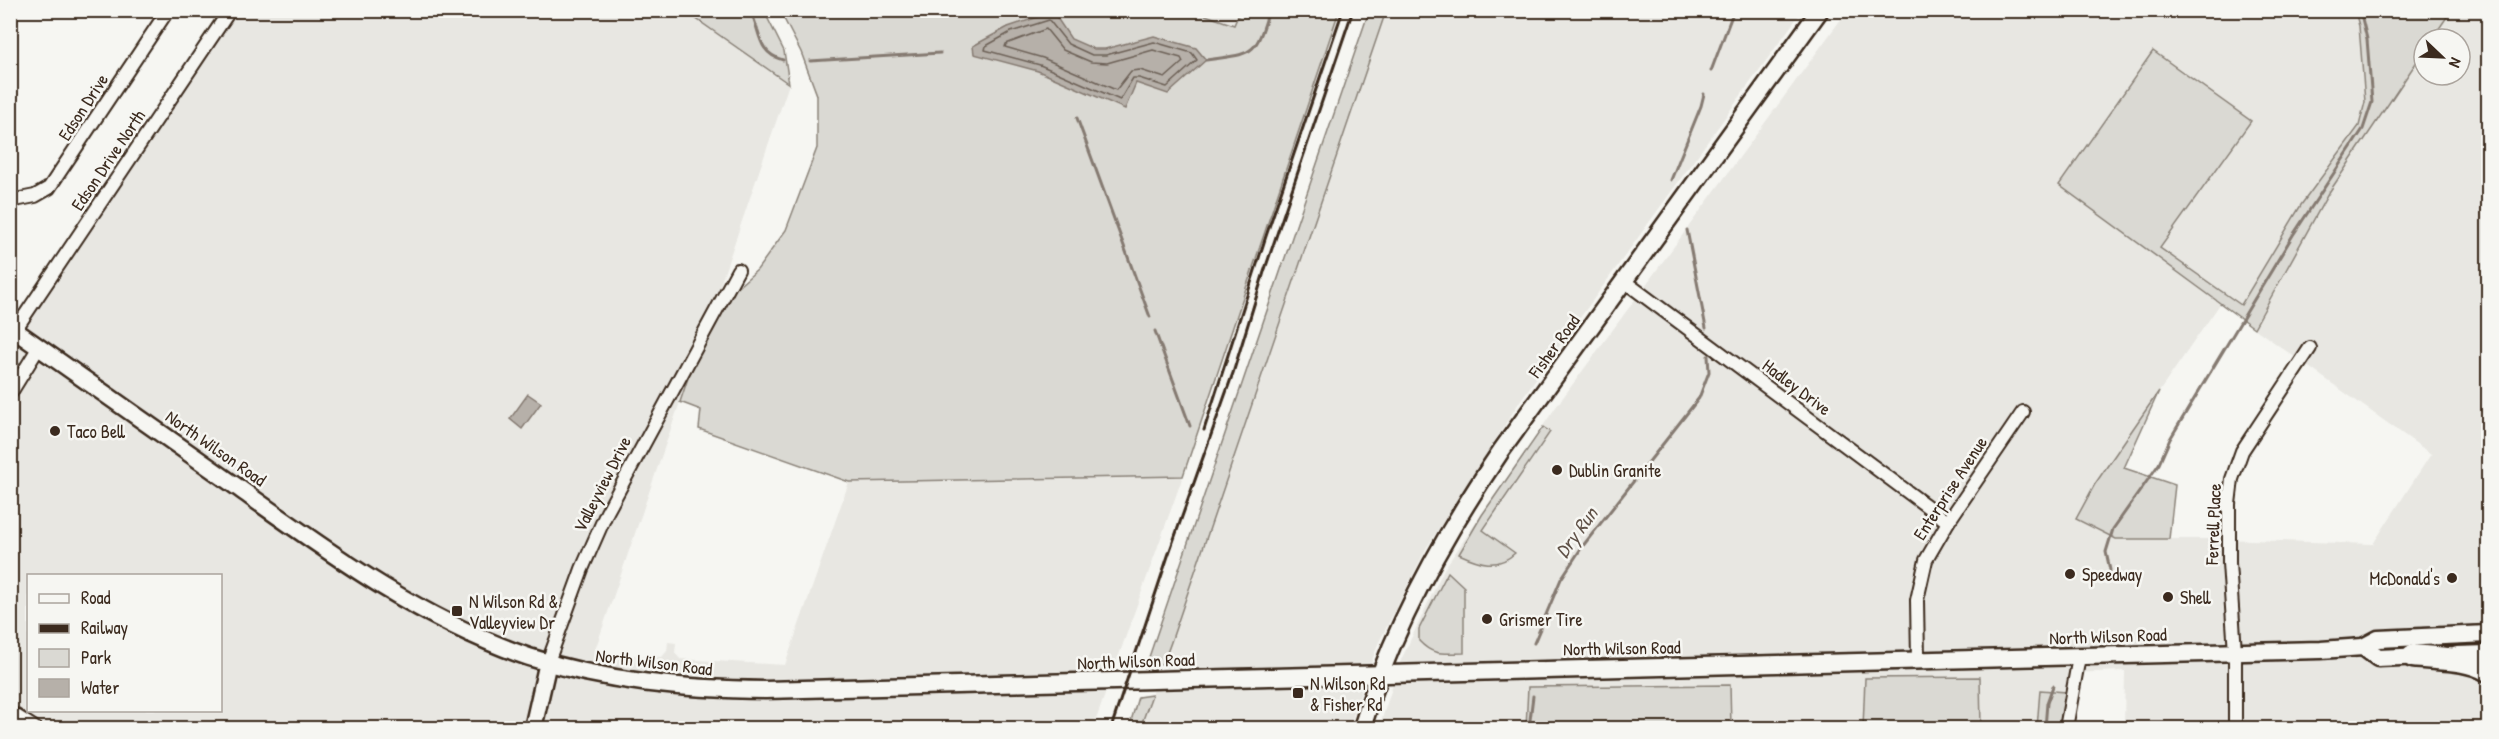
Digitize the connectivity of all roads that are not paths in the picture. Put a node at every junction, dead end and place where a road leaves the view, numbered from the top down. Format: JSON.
{"nodes":[{"id":1,"x":168,"y":10,"type":"edge"},
{"id":2,"x":230,"y":10,"type":"edge"},
{"id":3,"x":1820,"y":10,"type":"edge"},
{"id":4,"x":10,"y":201,"type":"edge"},
{"id":5,"x":738,"y":270,"type":"dead end"},
{"id":6,"x":1624,"y":281,"type":"junction"},
{"id":7,"x":13,"y":328,"type":"edge"},
{"id":8,"x":39,"y":347,"type":"junction"},
{"id":9,"x":2310,"y":348,"type":"dead end"},
{"id":10,"x":10,"y":394,"type":"edge"},
{"id":11,"x":2023,"y":412,"type":"dead end"},
{"id":12,"x":1948,"y":522,"type":"junction"},
{"id":13,"x":2488,"y":634,"type":"edge"},
{"id":14,"x":2364,"y":647,"type":"junction"},
{"id":15,"x":2235,"y":652,"type":"junction"},
{"id":16,"x":2488,"y":654,"type":"edge"},
{"id":17,"x":2079,"y":657,"type":"junction"},
{"id":18,"x":2413,"y":657,"type":"junction"},
{"id":19,"x":1918,"y":660,"type":"junction"},
{"id":20,"x":548,"y":662,"type":"junction"},
{"id":21,"x":2488,"y":670,"type":"edge"},
{"id":22,"x":1381,"y":676,"type":"junction"},
{"id":23,"x":10,"y":712,"type":"edge"},
{"id":24,"x":35,"y":729,"type":"edge"},
{"id":25,"x":533,"y":729,"type":"edge"},
{"id":26,"x":1362,"y":729,"type":"edge"},
{"id":27,"x":2066,"y":729,"type":"edge"},
{"id":28,"x":2235,"y":729,"type":"edge"}],
"edges":[{"from":1,"to":4,"type":"street","name":"Edson Drive"},
{"from":2,"to":7,"type":"street","name":"Edson Drive North"},
{"from":3,"to":6,"type":"main road","name":"Fisher Road"},
{"from":5,"to":20,"type":"street","name":"Valleyview Drive"},
{"from":6,"to":12,"type":"street","name":"Hadley Drive"},
{"from":6,"to":22,"type":"main road","name":"Fisher Road"},
{"from":7,"to":8,"type":"main road","name":"North Wilson Road"},
{"from":8,"to":10,"type":"street"},
{"from":8,"to":20,"type":"main road","name":"North Wilson Road"},
{"from":9,"to":15,"type":"street","name":"Ferrell Place"},
{"from":11,"to":12,"type":"street","name":"Enterprise Avenue"},
{"from":12,"to":19,"type":"street","name":"Enterprise Avenue"},
{"from":13,"to":14,"type":"main road","name":"North Wilson Road"},
{"from":14,"to":15,"type":"main road","name":"North Wilson Road"},
{"from":14,"to":18,"type":"main road","name":"North Wilson Road"},
{"from":15,"to":17,"type":"main road","name":"North Wilson Road"},
{"from":15,"to":28,"type":"street","name":"Ferrell Place"},
{"from":16,"to":18,"type":"main road","name":"North Wilson Road"},
{"from":17,"to":19,"type":"main road","name":"North Wilson Road"},
{"from":17,"to":27,"type":"street"},
{"from":18,"to":21,"type":"highway"},
{"from":19,"to":22,"type":"main road","name":"North Wilson Road"},
{"from":20,"to":22,"type":"main road","name":"North Wilson Road"},
{"from":20,"to":25,"type":"main road","name":"Valleyview Drive"},
{"from":22,"to":26,"type":"main road","name":"Fisher Road"},
{"from":23,"to":24,"type":"street"}]}
